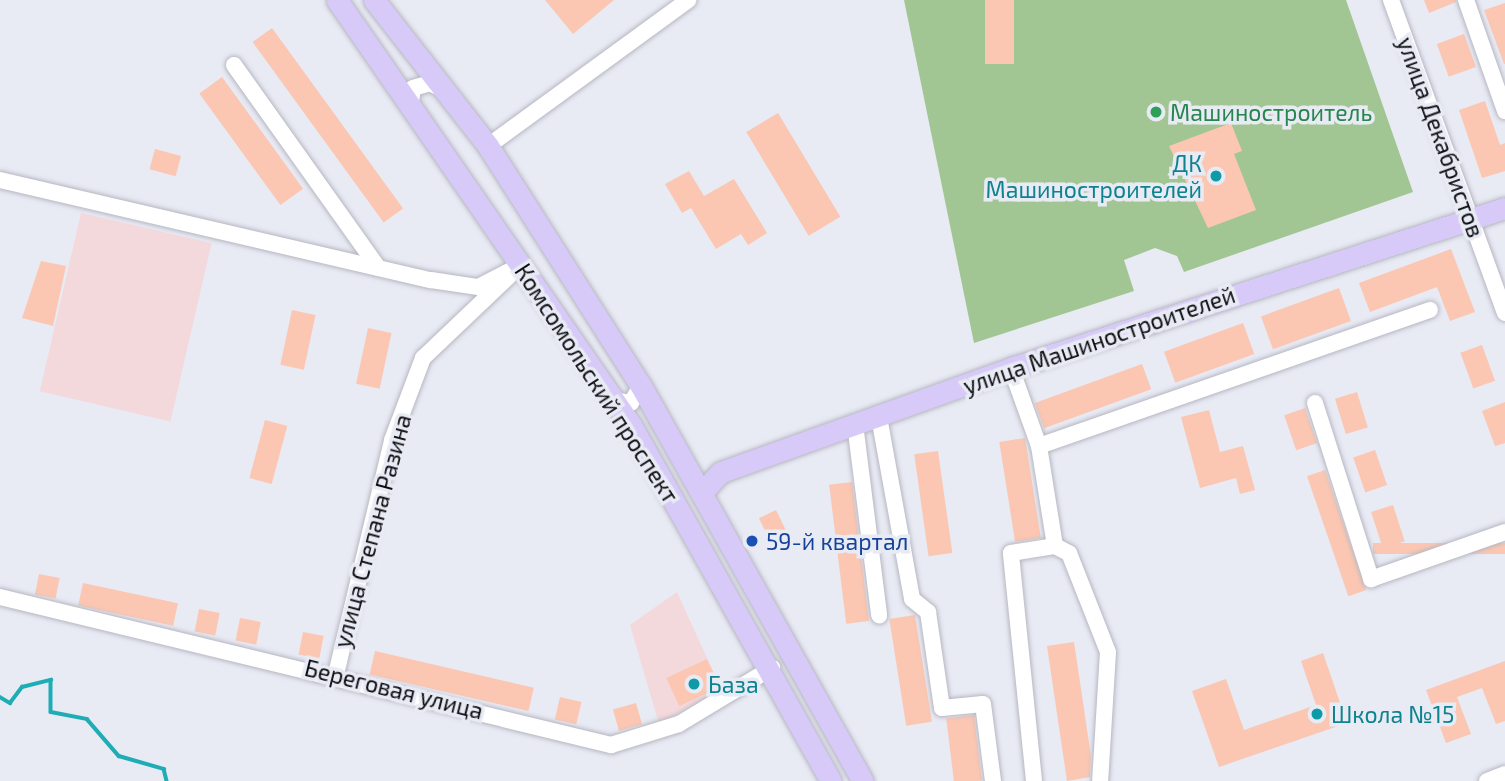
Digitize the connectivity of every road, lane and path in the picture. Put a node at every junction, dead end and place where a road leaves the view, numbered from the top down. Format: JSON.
{"nodes":[{"id":1,"x":338,"y":0,"type":"edge"},
{"id":2,"x":374,"y":0,"type":"edge"},
{"id":3,"x":688,"y":0,"type":"edge"},
{"id":4,"x":1391,"y":0,"type":"edge"},
{"id":5,"x":1466,"y":0,"type":"edge"},
{"id":6,"x":234,"y":65,"type":"dead end"},
{"id":7,"x":442,"y":89,"type":"junction"},
{"id":8,"x":411,"y":109,"type":"junction"},
{"id":9,"x":1505,"y":111,"type":"edge"},
{"id":10,"x":488,"y":146,"type":"junction"},
{"id":11,"x":0,"y":180,"type":"edge"},
{"id":12,"x":1505,"y":208,"type":"edge"},
{"id":13,"x":1472,"y":220,"type":"junction"},
{"id":14,"x":521,"y":265,"type":"junction"},
{"id":15,"x":378,"y":268,"type":"junction"},
{"id":16,"x":1430,"y":310,"type":"dead end"},
{"id":17,"x":1505,"y":313,"type":"edge"},
{"id":18,"x":1011,"y":368,"type":"junction"},
{"id":19,"x":641,"y":386,"type":"junction"},
{"id":20,"x":613,"y":400,"type":"junction"},
{"id":21,"x":1315,"y":403,"type":"dead end"},
{"id":22,"x":655,"y":410,"type":"junction"},
{"id":23,"x":879,"y":416,"type":"junction"},
{"id":24,"x":855,"y":424,"type":"junction"},
{"id":25,"x":631,"y":425,"type":"junction"},
{"id":26,"x":1039,"y":446,"type":"junction"},
{"id":27,"x":703,"y":491,"type":"junction"},
{"id":28,"x":1505,"y":532,"type":"edge"},
{"id":29,"x":1055,"y":546,"type":"junction"},
{"id":30,"x":0,"y":597,"type":"edge"},
{"id":31,"x":880,"y":615,"type":"dead end"},
{"id":32,"x":772,"y":668,"type":"junction"},
{"id":33,"x":336,"y":674,"type":"junction"},
{"id":34,"x":1505,"y":774,"type":"edge"},
{"id":35,"x":831,"y":781,"type":"edge"},
{"id":36,"x":863,"y":781,"type":"edge"},
{"id":37,"x":993,"y":781,"type":"edge"},
{"id":38,"x":1034,"y":781,"type":"edge"},
{"id":39,"x":1100,"y":781,"type":"edge"},
{"id":40,"x":1487,"y":781,"type":"edge"}],
"edges":[{"from":1,"to":8,"type":"main road","name":"Комсомольский проспект"},
{"from":2,"to":7,"type":"main road","name":"Комсомольский проспект"},
{"from":3,"to":10,"type":"street"},
{"from":4,"to":13,"type":"street","name":"улица Декабристов"},
{"from":5,"to":9,"type":"street"},
{"from":6,"to":15,"type":"street"},
{"from":7,"to":8,"type":"street"},
{"from":7,"to":10,"type":"main road","name":"Комсомольский проспект"},
{"from":8,"to":14,"type":"main road","name":"Комсомольский проспект"},
{"from":10,"to":19,"type":"main road","name":"Комсомольский проспект"},
{"from":11,"to":15,"type":"street"},
{"from":12,"to":13,"type":"main road","name":"улица Машиностроителей"},
{"from":13,"to":17,"type":"street","name":"улица Декабристов"},
{"from":13,"to":18,"type":"main road","name":"улица Машиностроителей"},
{"from":14,"to":15,"type":"street"},
{"from":14,"to":20,"type":"main road","name":"Комсомольский проспект"},
{"from":14,"to":33,"type":"street","name":"улица Степана Разина"},
{"from":16,"to":26,"type":"street"},
{"from":18,"to":23,"type":"main road","name":"улица Машиностроителей"},
{"from":18,"to":26,"type":"street"},
{"from":19,"to":20,"type":"street"},
{"from":19,"to":22,"type":"main road","name":"Комсомольский проспект"},
{"from":20,"to":25,"type":"main road","name":"Комсомольский проспект"},
{"from":21,"to":28,"type":"street"},
{"from":22,"to":25,"type":"main road"},
{"from":22,"to":27,"type":"main road","name":"Комсомольский проспект"},
{"from":23,"to":24,"type":"main road","name":"улица Машиностроителей"},
{"from":23,"to":37,"type":"street"},
{"from":24,"to":27,"type":"main road","name":"улица Машиностроителей"},
{"from":24,"to":31,"type":"street"},
{"from":25,"to":32,"type":"main road","name":"Комсомольский проспект"},
{"from":26,"to":29,"type":"street"},
{"from":27,"to":36,"type":"main road","name":"Комсомольский проспект"},
{"from":29,"to":38,"type":"street"},
{"from":29,"to":39,"type":"street"},
{"from":30,"to":33,"type":"street","name":"Береговая улица"},
{"from":32,"to":33,"type":"street","name":"Береговая улица"},
{"from":32,"to":35,"type":"main road","name":"Комсомольский проспект"},
{"from":34,"to":40,"type":"street"}]}
